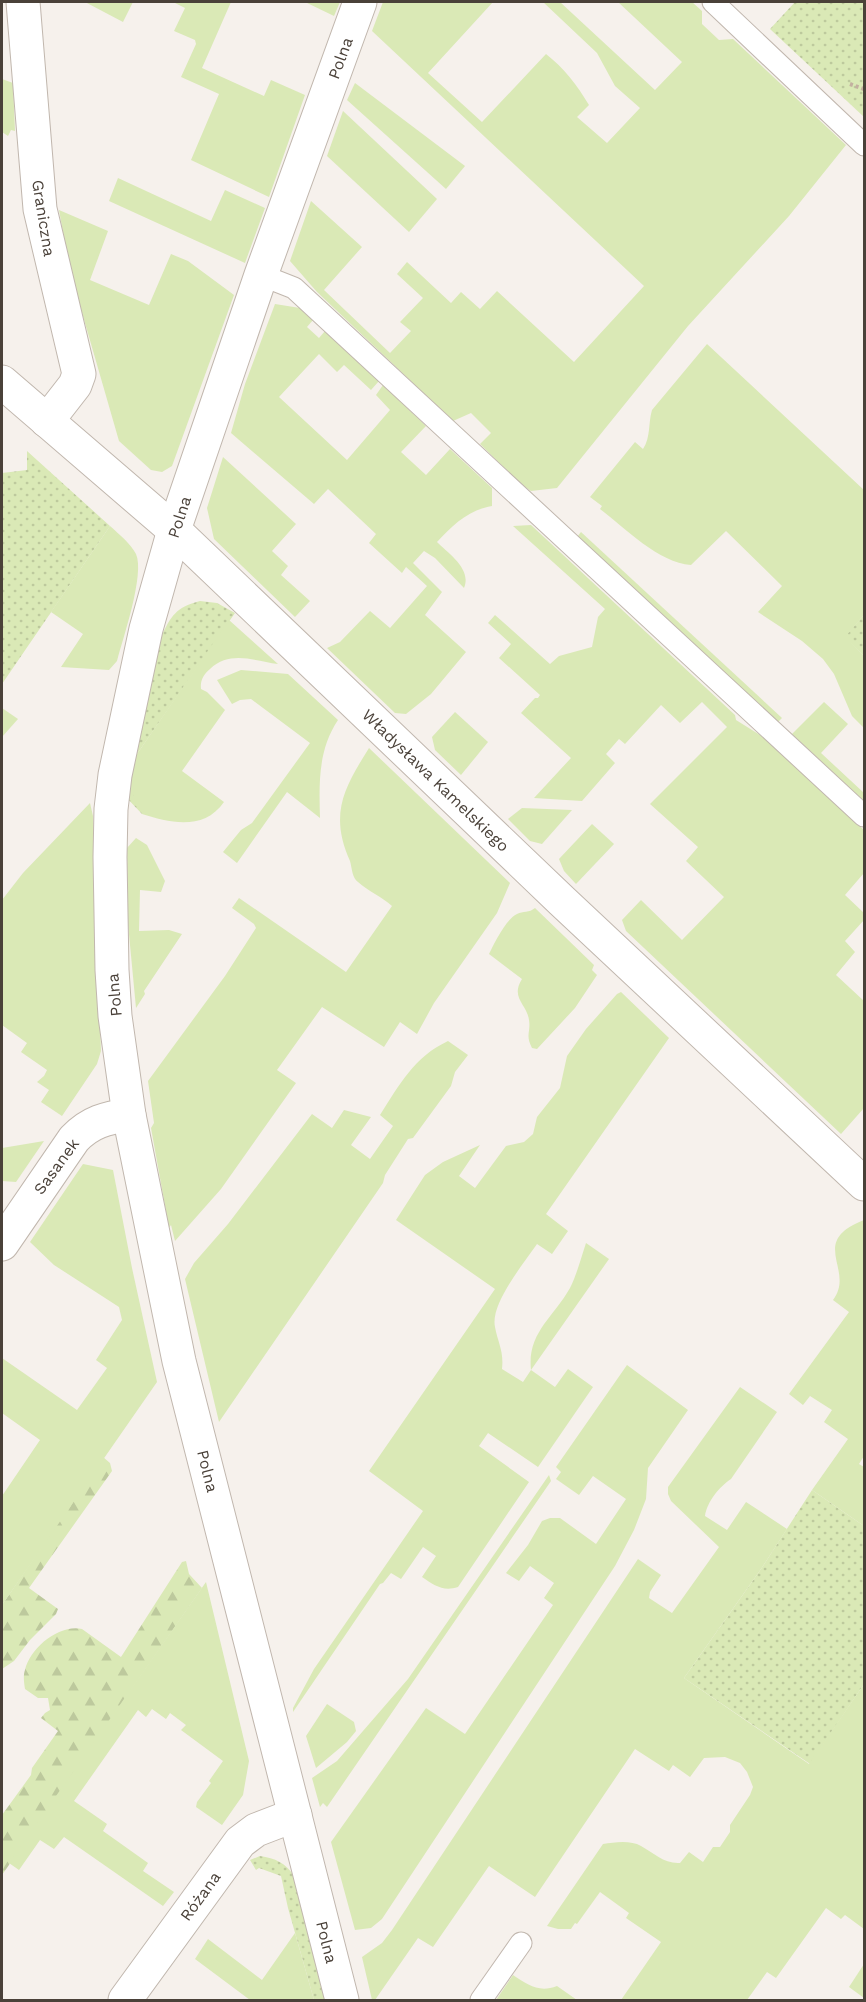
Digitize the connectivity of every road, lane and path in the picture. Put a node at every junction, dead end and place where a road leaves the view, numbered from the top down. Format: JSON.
{"nodes":[{"id":1,"x":23,"y":2,"type":"edge"},
{"id":2,"x":360,"y":2,"type":"edge"},
{"id":3,"x":713,"y":2,"type":"edge"},
{"id":4,"x":864,"y":145,"type":"edge"},
{"id":5,"x":261,"y":275,"type":"junction"},
{"id":6,"x":4,"y":390,"type":"edge"},
{"id":7,"x":47,"y":421,"type":"junction"},
{"id":8,"x":174,"y":530,"type":"junction"},
{"id":9,"x":864,"y":816,"type":"edge"},
{"id":10,"x":129,"y":1115,"type":"junction"},
{"id":11,"x":864,"y":1184,"type":"edge"},
{"id":12,"x":2,"y":1244,"type":"edge"},
{"id":13,"x":295,"y":1815,"type":"junction"},
{"id":14,"x":521,"y":1943,"type":"dead end"},
{"id":15,"x":125,"y":2001,"type":"edge"},
{"id":16,"x":342,"y":2001,"type":"edge"},
{"id":17,"x":481,"y":2001,"type":"edge"}],
"edges":[{"from":1,"to":7,"type":"street","name":"Graniczna"},
{"from":2,"to":5,"type":"street","name":"Polna"},
{"from":3,"to":4,"type":"lane"},
{"from":5,"to":8,"type":"street","name":"Polna"},
{"from":5,"to":9,"type":"lane"},
{"from":6,"to":7,"type":"street","name":"Władysława Kamelskiego"},
{"from":7,"to":8,"type":"street","name":"Władysława Kamelskiego"},
{"from":8,"to":10,"type":"street","name":"Polna"},
{"from":8,"to":11,"type":"street","name":"Władysława Kamelskiego"},
{"from":10,"to":12,"type":"street","name":"Sasanek"},
{"from":10,"to":13,"type":"street","name":"Polna"},
{"from":13,"to":15,"type":"street","name":"Różana"},
{"from":13,"to":16,"type":"street","name":"Polna"},
{"from":14,"to":17,"type":"lane"}]}
